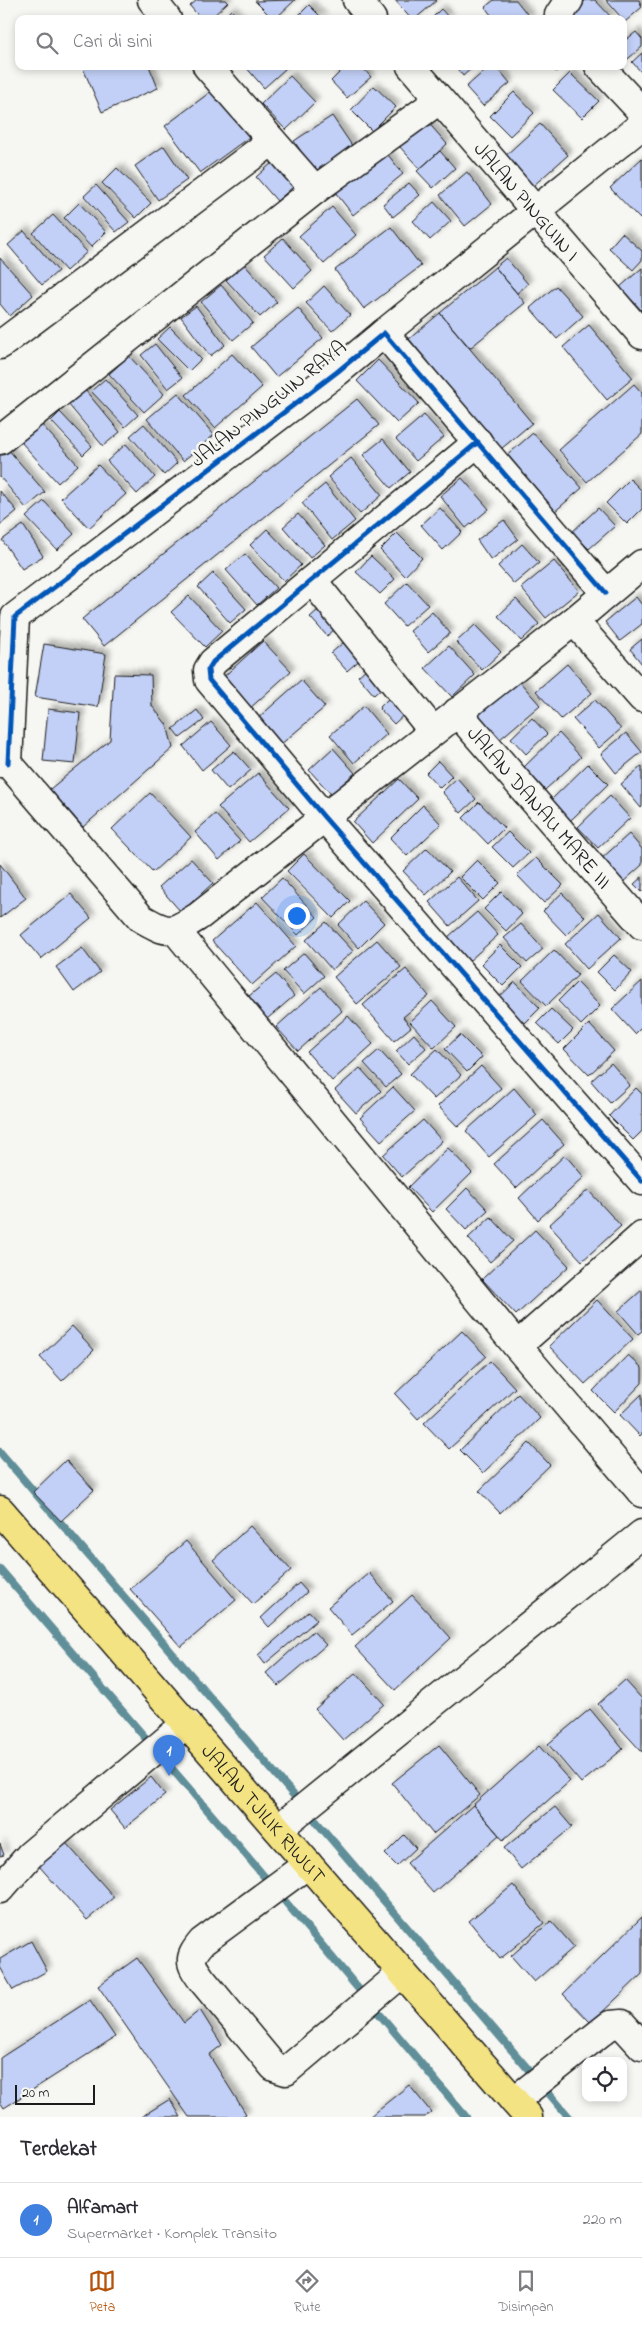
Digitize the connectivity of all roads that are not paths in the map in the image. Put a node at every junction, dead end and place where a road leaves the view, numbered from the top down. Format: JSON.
{"nodes":[{"id":1,"x":152,"y":0,"type":"edge"},
{"id":2,"x":357,"y":0,"type":"edge"},
{"id":3,"x":164,"y":15,"type":"edge"},
{"id":4,"x":369,"y":15,"type":"edge"},
{"id":5,"x":210,"y":70,"type":"edge"},
{"id":6,"x":414,"y":70,"type":"edge"},
{"id":7,"x":604,"y":70,"type":"edge"},
{"id":8,"x":439,"y":100,"type":"junction"},
{"id":9,"x":642,"y":112,"type":"edge"},
{"id":10,"x":642,"y":125,"type":"edge"},
{"id":11,"x":272,"y":142,"type":"junction"},
{"id":12,"x":315,"y":190,"type":"junction"},
{"id":13,"x":536,"y":212,"type":"junction"},
{"id":14,"x":384,"y":333,"type":"junction"},
{"id":15,"x":642,"y":335,"type":"edge"},
{"id":16,"x":0,"y":345,"type":"edge"},
{"id":17,"x":0,"y":440,"type":"edge"},
{"id":18,"x":478,"y":442,"type":"junction"},
{"id":19,"x":642,"y":564,"type":"edge"},
{"id":20,"x":312,"y":580,"type":"junction"},
{"id":21,"x":606,"y":593,"type":"junction"},
{"id":22,"x":8,"y":616,"type":"edge"},
{"id":23,"x":574,"y":621,"type":"junction"},
{"id":24,"x":642,"y":698,"type":"edge"},
{"id":25,"x":457,"y":712,"type":"junction"},
{"id":26,"x":433,"y":731,"type":"junction"},
{"id":27,"x":4,"y":763,"type":"edge"},
{"id":28,"x":324,"y":817,"type":"junction"},
{"id":29,"x":642,"y":925,"type":"edge"},
{"id":30,"x":176,"y":931,"type":"junction"},
{"id":31,"x":642,"y":1181,"type":"edge"},
{"id":32,"x":642,"y":1236,"type":"edge"},
{"id":33,"x":516,"y":1346,"type":"junction"},
{"id":34,"x":642,"y":1492,"type":"edge"},
{"id":35,"x":0,"y":1510,"type":"edge"},
{"id":36,"x":642,"y":1534,"type":"edge"},
{"id":37,"x":187,"y":1723,"type":"junction"},
{"id":38,"x":278,"y":1830,"type":"junction"},
{"id":39,"x":308,"y":1864,"type":"junction"},
{"id":40,"x":0,"y":1889,"type":"edge"},
{"id":41,"x":402,"y":1973,"type":"junction"},
{"id":42,"x":642,"y":2046,"type":"edge"},
{"id":43,"x":521,"y":2109,"type":"edge"}],
"edges":[{"from":1,"to":3,"type":"street"},
{"from":2,"to":4,"type":"street"},
{"from":5,"to":11,"type":"street"},
{"from":6,"to":8,"type":"street","name":"JALAN PINGUIN I"},
{"from":7,"to":9,"type":"street"},
{"from":8,"to":12,"type":"street"},
{"from":8,"to":13,"type":"street","name":"JALAN PINGUIN I"},
{"from":10,"to":13,"type":"street","name":"JALAN PINGUIN RAYA"},
{"from":11,"to":12,"type":"street"},
{"from":11,"to":16,"type":"street"},
{"from":12,"to":17,"type":"street"},
{"from":13,"to":14,"type":"street","name":"JALAN PINGUIN RAYA"},
{"from":13,"to":15,"type":"street","name":"JALAN PINGUIN I"},
{"from":14,"to":18,"type":"street"},
{"from":14,"to":22,"type":"street","name":"JALAN PINGUIN RAYA"},
{"from":18,"to":20,"type":"street"},
{"from":18,"to":21,"type":"street"},
{"from":19,"to":21,"type":"street"},
{"from":20,"to":26,"type":"street"},
{"from":20,"to":28,"type":"street"},
{"from":21,"to":23,"type":"street"},
{"from":22,"to":27,"type":"street","name":"JALAN PINGUIN RAYA"},
{"from":23,"to":24,"type":"street"},
{"from":23,"to":25,"type":"street"},
{"from":25,"to":26,"type":"street"},
{"from":25,"to":29,"type":"street","name":"JALAN DANAU MARE III"},
{"from":26,"to":28,"type":"street"},
{"from":27,"to":30,"type":"street"},
{"from":28,"to":30,"type":"street"},
{"from":28,"to":31,"type":"street"},
{"from":30,"to":33,"type":"street"},
{"from":32,"to":33,"type":"street"},
{"from":33,"to":34,"type":"street"},
{"from":35,"to":37,"type":"highway","name":"JALAN TJILIK RIWUT"},
{"from":36,"to":38,"type":"street"},
{"from":37,"to":38,"type":"highway","name":"JALAN TJILIK RIWUT"},
{"from":37,"to":40,"type":"street"},
{"from":38,"to":39,"type":"highway","name":"JALAN TJILIK RIWUT"},
{"from":39,"to":41,"type":"highway","name":"JALAN TJILIK RIWUT"},
{"from":39,"to":41,"type":"street"},
{"from":41,"to":43,"type":"highway","name":"JALAN TJILIK RIWUT"},
{"from":42,"to":43,"type":"street"}]}
